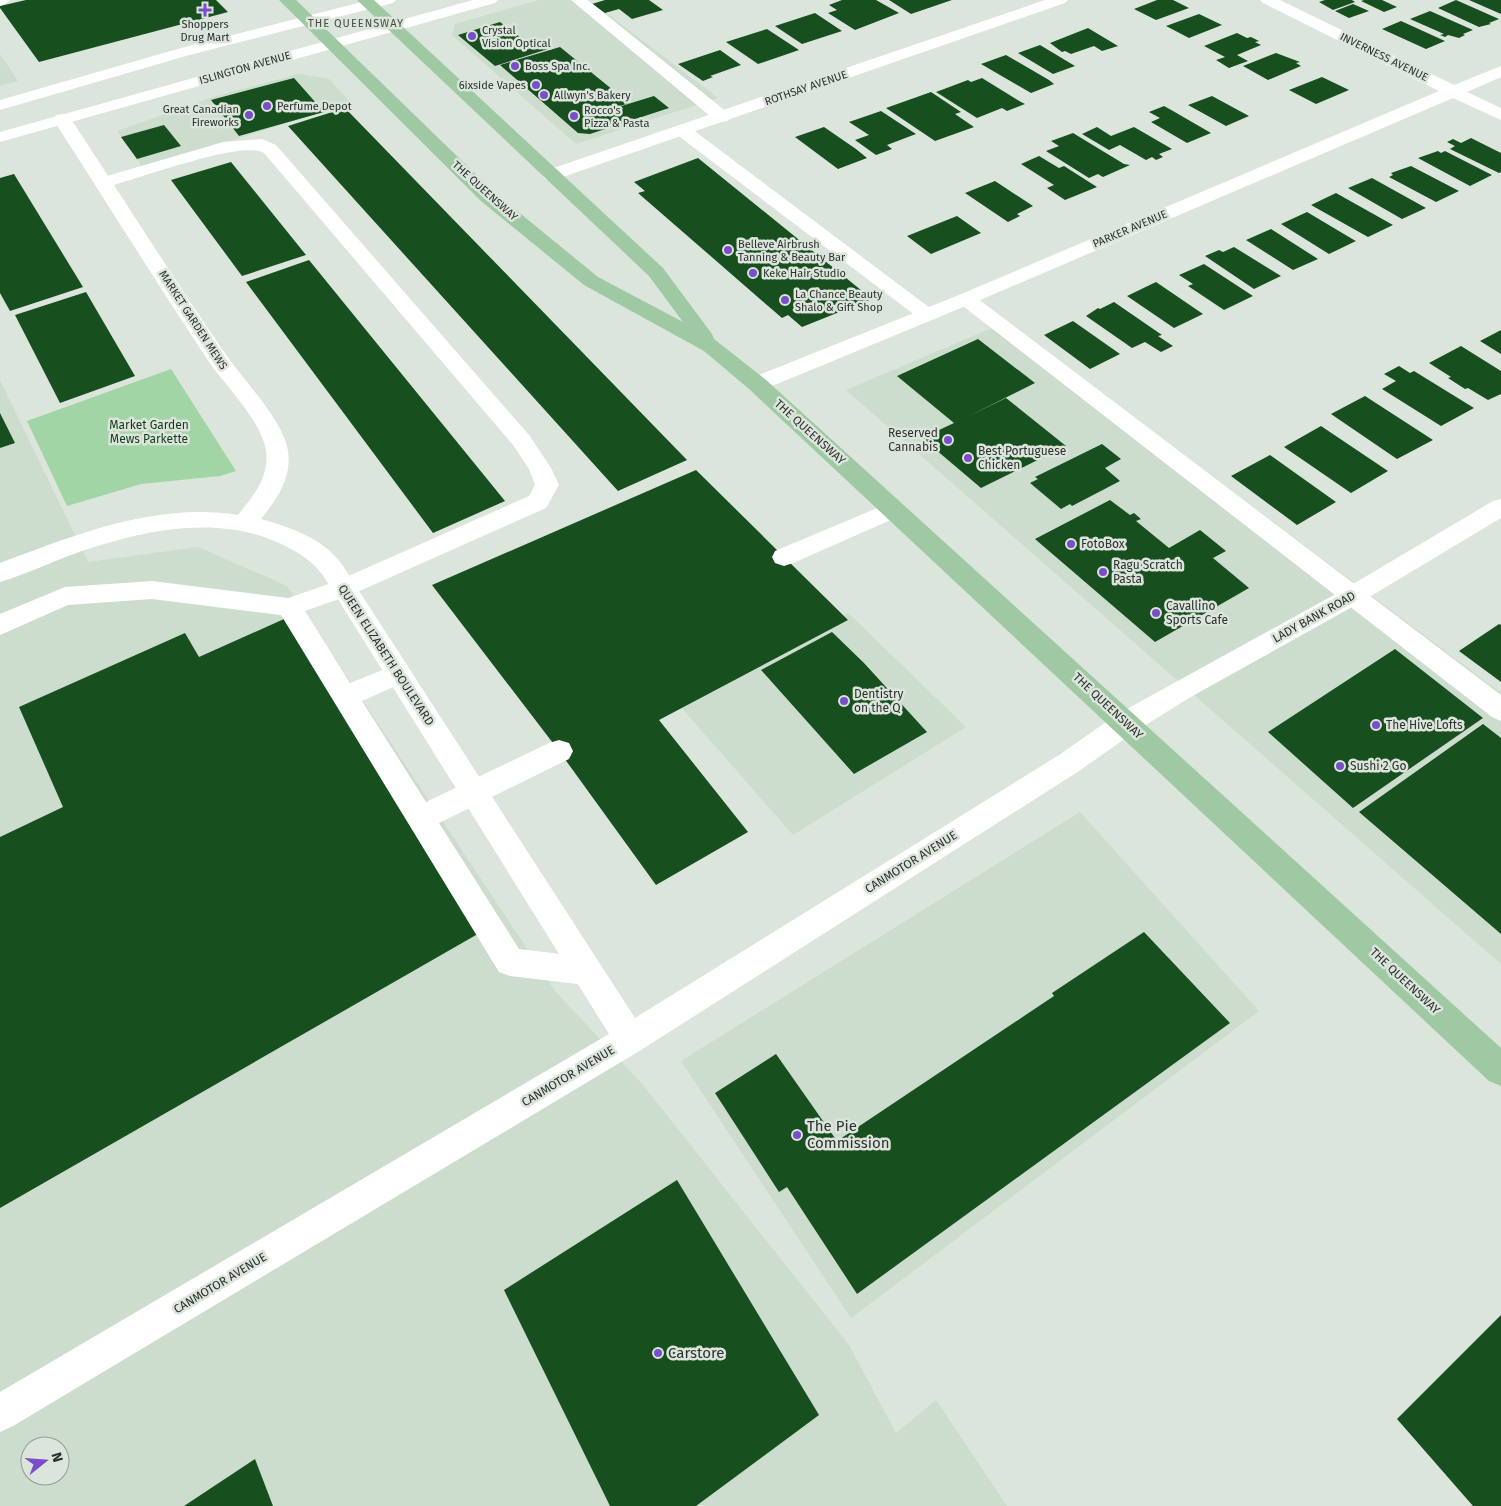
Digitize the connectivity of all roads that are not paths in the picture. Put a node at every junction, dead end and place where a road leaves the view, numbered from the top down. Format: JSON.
{"nodes":[{"id":1,"x":287,"y":0,"type":"edge"},
{"id":2,"x":388,"y":0,"type":"edge"},
{"id":3,"x":490,"y":0,"type":"edge"},
{"id":4,"x":580,"y":0,"type":"edge"},
{"id":5,"x":1060,"y":0,"type":"edge"},
{"id":6,"x":1268,"y":0,"type":"edge"},
{"id":7,"x":367,"y":2,"type":"edge"},
{"id":8,"x":309,"y":20,"type":"junction"},
{"id":9,"x":394,"y":27,"type":"junction"},
{"id":10,"x":332,"y":43,"type":"junction"},
{"id":11,"x":1501,"y":71,"type":"edge"},
{"id":12,"x":1454,"y":92,"type":"junction"},
{"id":13,"x":0,"y":105,"type":"edge"},
{"id":14,"x":1501,"y":115,"type":"edge"},
{"id":15,"x":722,"y":117,"type":"junction"},
{"id":16,"x":62,"y":119,"type":"junction"},
{"id":17,"x":682,"y":130,"type":"junction"},
{"id":18,"x":0,"y":137,"type":"edge"},
{"id":19,"x":551,"y":175,"type":"junction"},
{"id":20,"x":103,"y":183,"type":"junction"},
{"id":21,"x":966,"y":299,"type":"junction"},
{"id":22,"x":927,"y":315,"type":"junction"},
{"id":23,"x":711,"y":346,"type":"junction"},
{"id":24,"x":757,"y":384,"type":"junction"},
{"id":25,"x":1501,"y":507,"type":"edge"},
{"id":26,"x":894,"y":509,"type":"junction"},
{"id":27,"x":244,"y":523,"type":"junction"},
{"id":28,"x":784,"y":558,"type":"dead end"},
{"id":29,"x":0,"y":573,"type":"edge"},
{"id":30,"x":344,"y":588,"type":"junction"},
{"id":31,"x":1352,"y":596,"type":"junction"},
{"id":32,"x":289,"y":607,"type":"junction"},
{"id":33,"x":0,"y":625,"type":"edge"},
{"id":34,"x":398,"y":674,"type":"junction"},
{"id":35,"x":344,"y":696,"type":"junction"},
{"id":36,"x":1501,"y":710,"type":"edge"},
{"id":37,"x":1126,"y":723,"type":"junction"},
{"id":38,"x":559,"y":751,"type":"dead end"},
{"id":39,"x":473,"y":792,"type":"junction"},
{"id":40,"x":421,"y":818,"type":"junction"},
{"id":41,"x":586,"y":970,"type":"junction"},
{"id":42,"x":630,"y":1039,"type":"junction"},
{"id":43,"x":1501,"y":1070,"type":"edge"},
{"id":44,"x":0,"y":1414,"type":"edge"}],
"edges":[{"from":1,"to":8,"type":"main road","name":"THE QUEENSWAY"},
{"from":2,"to":7,"type":"street"},
{"from":3,"to":9,"type":"street","name":"ISLINGTON AVENUE"},
{"from":4,"to":15,"type":"street"},
{"from":5,"to":15,"type":"street","name":"ROTHSAY AVENUE"},
{"from":6,"to":12,"type":"street","name":"INVERNESS AVENUE"},
{"from":7,"to":8,"type":"street"},
{"from":7,"to":9,"type":"main road","name":"THE QUEENSWAY"},
{"from":8,"to":10,"type":"main road","name":"THE QUEENSWAY"},
{"from":8,"to":13,"type":"street"},
{"from":9,"to":10,"type":"street","name":"ISLINGTON AVENUE"},
{"from":9,"to":19,"type":"main road","name":"THE QUEENSWAY"},
{"from":10,"to":16,"type":"street","name":"ISLINGTON AVENUE"},
{"from":10,"to":23,"type":"main road","name":"THE QUEENSWAY"},
{"from":11,"to":12,"type":"street","name":"PARKER AVENUE"},
{"from":12,"to":14,"type":"street","name":"INVERNESS AVENUE"},
{"from":12,"to":21,"type":"street","name":"PARKER AVENUE"},
{"from":15,"to":17,"type":"street","name":"ROTHSAY AVENUE"},
{"from":16,"to":18,"type":"street","name":"ISLINGTON AVENUE"},
{"from":16,"to":20,"type":"street","name":"MARKET GARDEN MEWS"},
{"from":17,"to":19,"type":"street","name":"ROTHSAY AVENUE"},
{"from":17,"to":22,"type":"street"},
{"from":19,"to":23,"type":"main road","name":"THE QUEENSWAY"},
{"from":20,"to":27,"type":"street","name":"MARKET GARDEN MEWS"},
{"from":20,"to":30,"type":"street"},
{"from":21,"to":22,"type":"street","name":"PARKER AVENUE"},
{"from":21,"to":31,"type":"street"},
{"from":22,"to":24,"type":"street","name":"PARKER AVENUE"},
{"from":23,"to":24,"type":"main road","name":"THE QUEENSWAY"},
{"from":24,"to":26,"type":"main road","name":"THE QUEENSWAY"},
{"from":25,"to":31,"type":"street","name":"LADY BANK ROAD"},
{"from":26,"to":28,"type":"street"},
{"from":26,"to":37,"type":"main road","name":"THE QUEENSWAY"},
{"from":27,"to":29,"type":"street","name":"QUEEN ELIZABETH BOULEVARD"},
{"from":27,"to":30,"type":"street","name":"QUEEN ELIZABETH BOULEVARD"},
{"from":30,"to":32,"type":"street"},
{"from":30,"to":34,"type":"street","name":"QUEEN ELIZABETH BOULEVARD"},
{"from":31,"to":36,"type":"street"},
{"from":31,"to":37,"type":"street","name":"LADY BANK ROAD"},
{"from":32,"to":33,"type":"street"},
{"from":32,"to":35,"type":"street"},
{"from":34,"to":35,"type":"street"},
{"from":34,"to":39,"type":"street","name":"QUEEN ELIZABETH BOULEVARD"},
{"from":35,"to":40,"type":"street"},
{"from":37,"to":42,"type":"street","name":"CANMOTOR AVENUE"},
{"from":37,"to":43,"type":"main road","name":"THE QUEENSWAY"},
{"from":38,"to":39,"type":"street"},
{"from":39,"to":40,"type":"street"},
{"from":39,"to":41,"type":"street","name":"QUEEN ELIZABETH BOULEVARD"},
{"from":40,"to":41,"type":"street"},
{"from":41,"to":42,"type":"street","name":"QUEEN ELIZABETH BOULEVARD"},
{"from":42,"to":44,"type":"street","name":"CANMOTOR AVENUE"}]}
